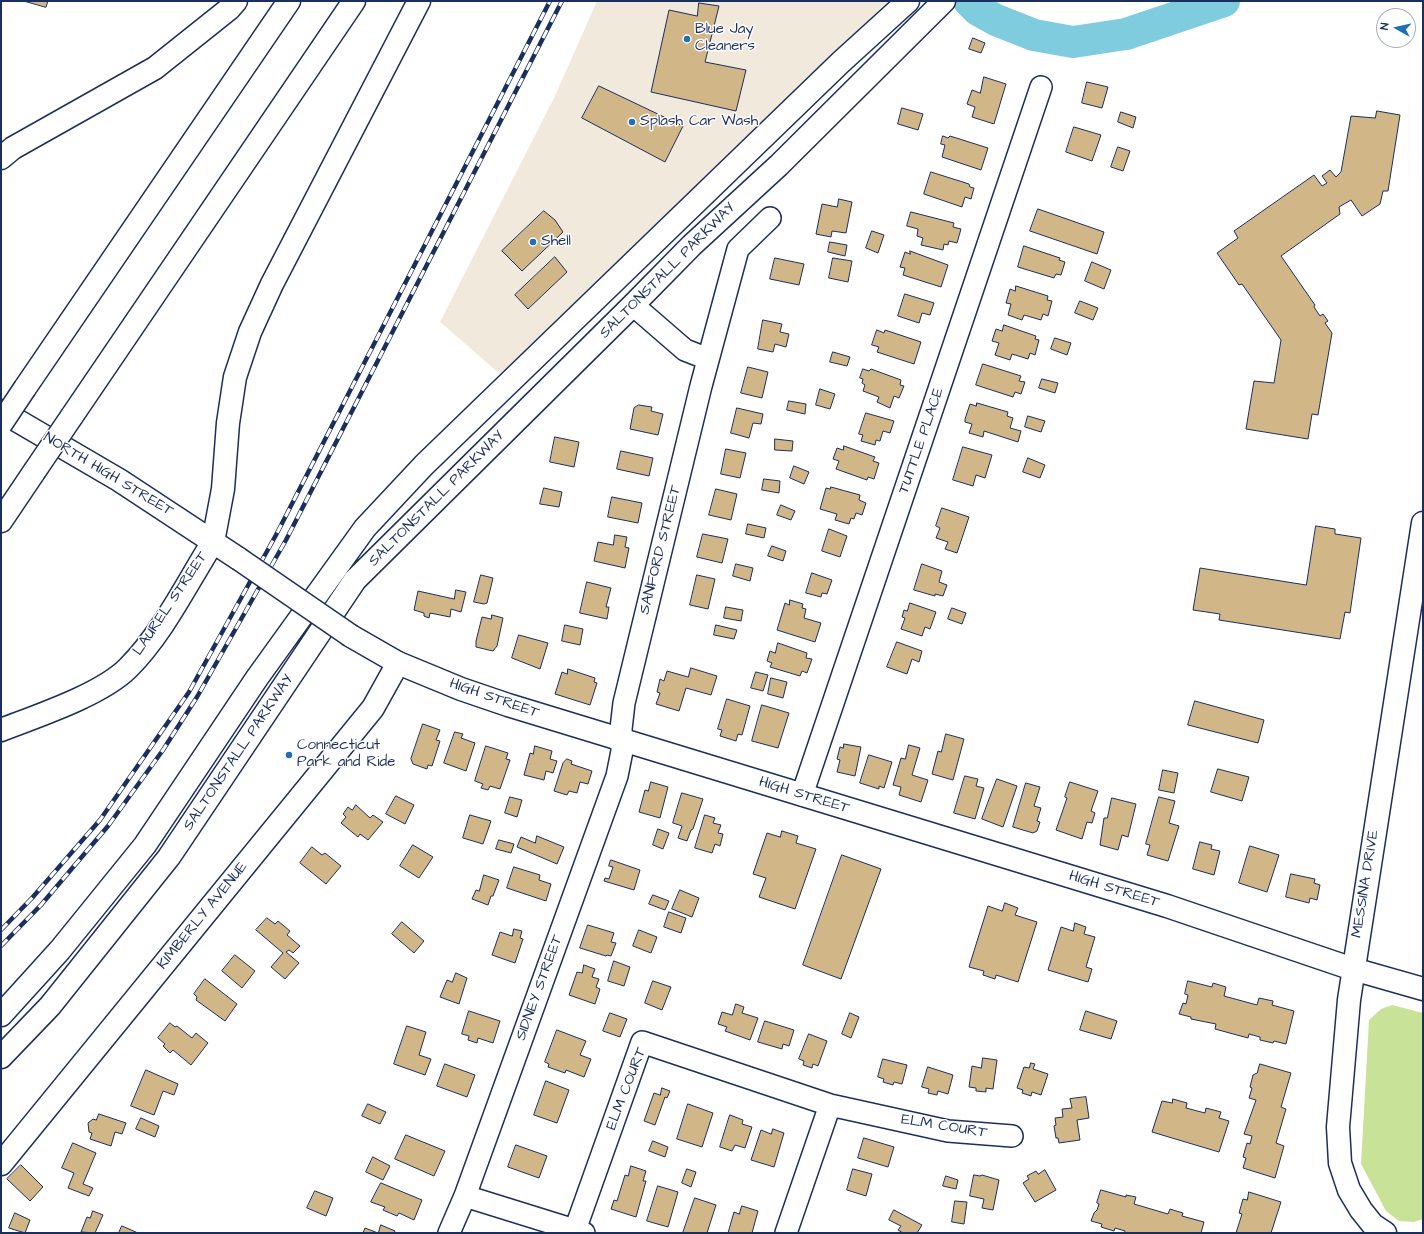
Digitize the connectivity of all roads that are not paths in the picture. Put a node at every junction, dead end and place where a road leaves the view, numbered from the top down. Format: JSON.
{"nodes":[{"id":1,"x":236,"y":1,"type":"edge"},
{"id":2,"x":289,"y":1,"type":"edge"},
{"id":3,"x":354,"y":1,"type":"edge"},
{"id":4,"x":418,"y":1,"type":"edge"},
{"id":5,"x":908,"y":1,"type":"edge"},
{"id":6,"x":944,"y":1,"type":"edge"},
{"id":7,"x":1041,"y":86,"type":"dead end"},
{"id":8,"x":1,"y":158,"type":"edge"},
{"id":9,"x":770,"y":218,"type":"dead end"},
{"id":10,"x":633,"y":305,"type":"junction"},
{"id":11,"x":708,"y":359,"type":"junction"},
{"id":12,"x":1,"y":412,"type":"edge"},
{"id":13,"x":1,"y":424,"type":"edge"},
{"id":14,"x":1,"y":521,"type":"edge"},
{"id":15,"x":1423,"y":523,"type":"edge"},
{"id":16,"x":213,"y":542,"type":"junction"},
{"id":17,"x":398,"y":663,"type":"junction"},
{"id":18,"x":1,"y":730,"type":"edge"},
{"id":19,"x":622,"y":741,"type":"junction"},
{"id":20,"x":802,"y":795,"type":"junction"},
{"id":21,"x":1353,"y":969,"type":"junction"},
{"id":22,"x":1423,"y":989,"type":"edge"},
{"id":23,"x":1,"y":1015,"type":"edge"},
{"id":24,"x":1,"y":1057,"type":"edge"},
{"id":25,"x":830,"y":1105,"type":"junction"},
{"id":26,"x":1012,"y":1136,"type":"dead end"},
{"id":27,"x":1,"y":1164,"type":"edge"},
{"id":28,"x":465,"y":1196,"type":"junction"},
{"id":29,"x":579,"y":1232,"type":"edge"},
{"id":30,"x":448,"y":1233,"type":"edge"},
{"id":31,"x":786,"y":1233,"type":"edge"},
{"id":32,"x":1385,"y":1233,"type":"edge"}],
"edges":[{"from":1,"to":8,"type":"main road"},
{"from":2,"to":13,"type":"main road","bridge":true},
{"from":3,"to":14,"type":"main road","bridge":true},
{"from":4,"to":16,"type":"main road"},
{"from":5,"to":23,"type":"main road","name":"SALTONSTALL PARKWAY"},
{"from":6,"to":10,"type":"main road","name":"SALTONSTALL PARKWAY"},
{"from":7,"to":20,"type":"street","name":"TUTTLE PLACE"},
{"from":9,"to":11,"type":"street","name":"SANFORD STREET"},
{"from":10,"to":11,"type":"street"},
{"from":10,"to":24,"type":"main road","name":"SALTONSTALL PARKWAY"},
{"from":11,"to":19,"type":"street","name":"SANFORD STREET"},
{"from":12,"to":16,"type":"main road","name":"NORTH HIGH STREET"},
{"from":15,"to":21,"type":"main road","name":"MESSINA DRIVE"},
{"from":16,"to":17,"type":"main road","name":"HIGH STREET","bridge":true},
{"from":16,"to":18,"type":"main road","name":"LAUREL STREET"},
{"from":17,"to":19,"type":"main road","name":"HIGH STREET"},
{"from":17,"to":27,"type":"main road","name":"KIMBERLY AVENUE"},
{"from":19,"to":20,"type":"main road","name":"HIGH STREET"},
{"from":19,"to":28,"type":"street","name":"SIDNEY STREET"},
{"from":20,"to":21,"type":"main road","name":"HIGH STREET"},
{"from":21,"to":22,"type":"main road","name":"HIGH STREET"},
{"from":21,"to":32,"type":"main road","name":"MESSINA DRIVE"},
{"from":25,"to":26,"type":"street","name":"ELM COURT"},
{"from":25,"to":29,"type":"street","name":"ELM COURT"},
{"from":25,"to":31,"type":"street"},
{"from":28,"to":29,"type":"street"},
{"from":28,"to":30,"type":"street","name":"SIDNEY STREET"}]}
